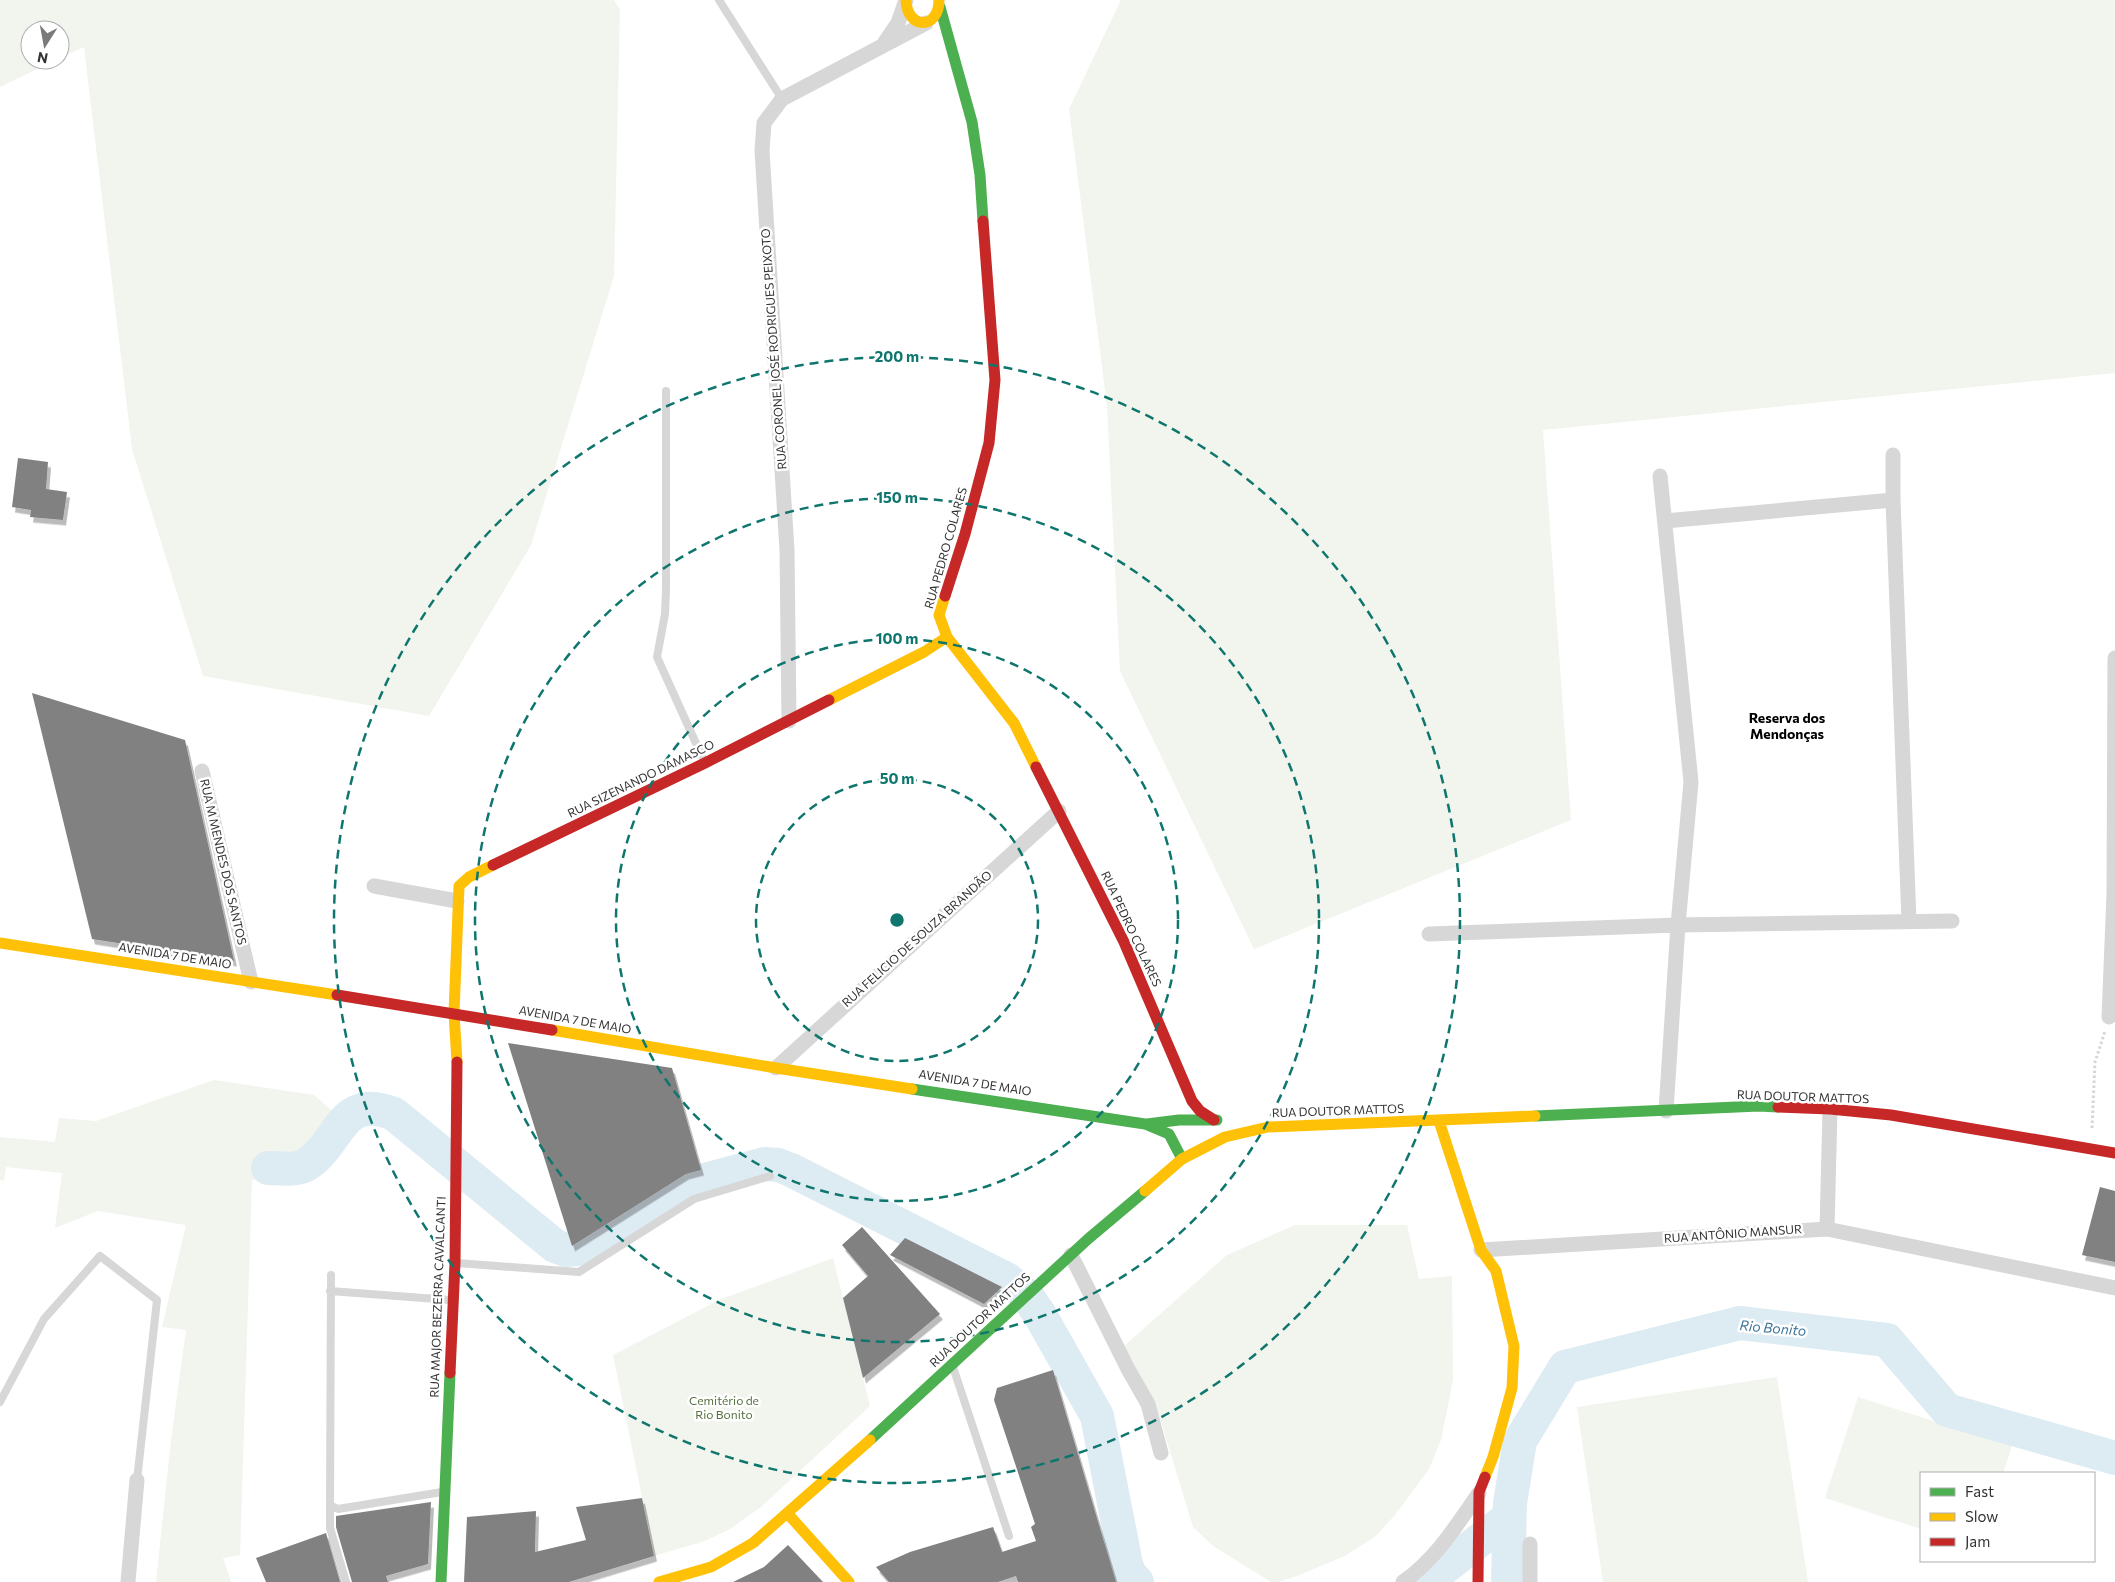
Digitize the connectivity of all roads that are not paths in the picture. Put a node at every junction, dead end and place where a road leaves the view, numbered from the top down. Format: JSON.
{"nodes":[{"id":1,"x":719,"y":0,"type":"edge"},
{"id":2,"x":906,"y":0,"type":"edge"},
{"id":3,"x":941,"y":2,"type":"edge"},
{"id":4,"x":926,"y":23,"type":"junction"},
{"id":5,"x":947,"y":34,"type":"junction"},
{"id":6,"x":884,"y":44,"type":"junction"},
{"id":7,"x":782,"y":99,"type":"junction"},
{"id":8,"x":666,"y":391,"type":"dead end"},
{"id":9,"x":1893,"y":455,"type":"dead end"},
{"id":10,"x":1660,"y":476,"type":"dead end"},
{"id":11,"x":1893,"y":500,"type":"junction"},
{"id":12,"x":1665,"y":521,"type":"junction"},
{"id":13,"x":947,"y":637,"type":"junction"},
{"id":14,"x":2115,"y":658,"type":"edge"},
{"id":15,"x":789,"y":721,"type":"junction"},
{"id":16,"x":705,"y":763,"type":"junction"},
{"id":17,"x":202,"y":771,"type":"dead end"},
{"id":18,"x":1059,"y":811,"type":"junction"},
{"id":19,"x":2114,"y":829,"type":"edge"},
{"id":20,"x":374,"y":886,"type":"dead end"},
{"id":21,"x":457,"y":901,"type":"junction"},
{"id":22,"x":1909,"y":921,"type":"junction"},
{"id":23,"x":1952,"y":921,"type":"dead end"},
{"id":24,"x":1678,"y":925,"type":"junction"},
{"id":25,"x":1429,"y":934,"type":"dead end"},
{"id":26,"x":0,"y":943,"type":"edge"},
{"id":27,"x":251,"y":982,"type":"junction"},
{"id":28,"x":454,"y":1013,"type":"junction"},
{"id":29,"x":2109,"y":1017,"type":"road end"},
{"id":30,"x":776,"y":1068,"type":"junction"},
{"id":31,"x":1830,"y":1109,"type":"junction"},
{"id":32,"x":1666,"y":1111,"type":"junction"},
{"id":33,"x":1214,"y":1120,"type":"junction"},
{"id":34,"x":1440,"y":1121,"type":"junction"},
{"id":35,"x":1145,"y":1124,"type":"junction"},
{"id":36,"x":1268,"y":1127,"type":"junction"},
{"id":37,"x":2115,"y":1153,"type":"edge"},
{"id":38,"x":1182,"y":1159,"type":"junction"},
{"id":39,"x":770,"y":1176,"type":"dead end"},
{"id":40,"x":1827,"y":1228,"type":"junction"},
{"id":41,"x":1481,"y":1250,"type":"junction"},
{"id":42,"x":1071,"y":1254,"type":"junction"},
{"id":43,"x":455,"y":1263,"type":"junction"},
{"id":44,"x":331,"y":1275,"type":"dead end"},
{"id":45,"x":2115,"y":1288,"type":"edge"},
{"id":46,"x":330,"y":1291,"type":"junction"},
{"id":47,"x":453,"y":1301,"type":"junction"},
{"id":48,"x":953,"y":1365,"type":"junction"},
{"id":49,"x":0,"y":1402,"type":"edge"},
{"id":50,"x":1161,"y":1453,"type":"dead end"},
{"id":51,"x":137,"y":1480,"type":"joint"},
{"id":52,"x":444,"y":1492,"type":"junction"},
{"id":53,"x":1479,"y":1492,"type":"junction"},
{"id":54,"x":330,"y":1505,"type":"junction"},
{"id":55,"x":788,"y":1514,"type":"junction"},
{"id":56,"x":1009,"y":1536,"type":"dead end"},
{"id":57,"x":1530,"y":1544,"type":"dead end"},
{"id":58,"x":128,"y":1582,"type":"edge"},
{"id":59,"x":346,"y":1582,"type":"edge"},
{"id":60,"x":440,"y":1582,"type":"edge"},
{"id":61,"x":659,"y":1582,"type":"edge"},
{"id":62,"x":850,"y":1582,"type":"edge"},
{"id":63,"x":1403,"y":1582,"type":"edge"},
{"id":64,"x":1478,"y":1582,"type":"edge"},
{"id":65,"x":1530,"y":1582,"type":"edge"}],
"edges":[{"from":1,"to":7,"type":"lane"},
{"from":2,"to":4,"type":"main road"},
{"from":2,"to":6,"type":"street","name":"RUA CORONEL JOSÉ RODRIGUES PEIXOTO"},
{"from":3,"to":4,"type":"main road"},
{"from":3,"to":5,"type":"main road","name":"RUA PEDRO COLARES"},
{"from":4,"to":5,"type":"main road"},
{"from":4,"to":6,"type":"street","name":"RUA CORONEL JOSÉ RODRIGUES PEIXOTO"},
{"from":5,"to":13,"type":"main road","name":"RUA PEDRO COLARES"},
{"from":6,"to":7,"type":"street","name":"RUA CORONEL JOSÉ RODRIGUES PEIXOTO"},
{"from":7,"to":15,"type":"street","name":"RUA CORONEL JOSÉ RODRIGUES PEIXOTO"},
{"from":8,"to":16,"type":"lane"},
{"from":9,"to":11,"type":"street"},
{"from":10,"to":12,"type":"street"},
{"from":11,"to":12,"type":"street"},
{"from":11,"to":22,"type":"street"},
{"from":12,"to":24,"type":"street"},
{"from":13,"to":15,"type":"main road","name":"RUA SIZENANDO DAMASCO"},
{"from":13,"to":18,"type":"main road","name":"RUA PEDRO COLARES"},
{"from":14,"to":19,"type":"street"},
{"from":15,"to":16,"type":"main road","name":"RUA SIZENANDO DAMASCO"},
{"from":16,"to":21,"type":"main road","name":"RUA SIZENANDO DAMASCO"},
{"from":17,"to":27,"type":"street","name":"RUA M MENDES DOS SANTOS"},
{"from":18,"to":30,"type":"street","name":"RUA FELICIO DE SOUZA BRANDÃO"},
{"from":18,"to":33,"type":"main road","name":"RUA PEDRO COLARES"},
{"from":19,"to":29,"type":"street"},
{"from":20,"to":21,"type":"street"},
{"from":21,"to":28,"type":"main road","name":"RUA SIZENANDO DAMASCO"},
{"from":22,"to":23,"type":"street"},
{"from":22,"to":24,"type":"street"},
{"from":24,"to":25,"type":"street"},
{"from":24,"to":32,"type":"street"},
{"from":26,"to":27,"type":"main road","name":"AVENIDA 7 DE MAIO"},
{"from":27,"to":28,"type":"main road","name":"AVENIDA 7 DE MAIO"},
{"from":28,"to":30,"type":"main road","name":"AVENIDA 7 DE MAIO"},
{"from":28,"to":43,"type":"main road","name":"RUA MAJOR BEZERRA CAVALCANTI"},
{"from":30,"to":35,"type":"main road","name":"AVENIDA 7 DE MAIO"},
{"from":31,"to":32,"type":"main road","name":"RUA DOUTOR MATTOS"},
{"from":31,"to":37,"type":"main road","name":"RUA DOUTOR MATTOS"},
{"from":31,"to":40,"type":"street"},
{"from":32,"to":34,"type":"main road","name":"RUA DOUTOR MATTOS"},
{"from":33,"to":35,"type":"main road","name":"AVENIDA 7 DE MAIO"},
{"from":33,"to":36,"type":"main road","name":"AVENIDA 7 DE MAIO"},
{"from":34,"to":36,"type":"main road","name":"RUA DOUTOR MATTOS"},
{"from":34,"to":41,"type":"main road"},
{"from":35,"to":38,"type":"main road","name":"AVENIDA 7 DE MAIO"},
{"from":36,"to":38,"type":"main road","name":"RUA DOUTOR MATTOS"},
{"from":38,"to":42,"type":"main road","name":"RUA DOUTOR MATTOS"},
{"from":39,"to":43,"type":"lane"},
{"from":40,"to":41,"type":"street","name":"RUA ANTÔNIO MANSUR"},
{"from":40,"to":45,"type":"street","name":"RUA ANTÔNIO MANSUR"},
{"from":41,"to":53,"type":"main road"},
{"from":42,"to":48,"type":"main road","name":"RUA DOUTOR MATTOS"},
{"from":42,"to":50,"type":"street"},
{"from":43,"to":47,"type":"main road","name":"RUA MAJOR BEZERRA CAVALCANTI"},
{"from":44,"to":46,"type":"lane"},
{"from":46,"to":47,"type":"lane"},
{"from":46,"to":54,"type":"lane"},
{"from":47,"to":52,"type":"main road","name":"RUA MAJOR BEZERRA CAVALCANTI"},
{"from":48,"to":55,"type":"main road","name":"RUA DOUTOR MATTOS"},
{"from":48,"to":56,"type":"lane"},
{"from":49,"to":51,"type":"lane"},
{"from":51,"to":58,"type":"street"},
{"from":52,"to":54,"type":"lane"},
{"from":52,"to":60,"type":"main road","name":"RUA MAJOR BEZERRA CAVALCANTI"},
{"from":53,"to":63,"type":"street"},
{"from":53,"to":64,"type":"main road"},
{"from":54,"to":59,"type":"lane"},
{"from":55,"to":61,"type":"main road","name":"RUA DOUTOR MATTOS"},
{"from":55,"to":62,"type":"main road"},
{"from":57,"to":65,"type":"street"}]}
